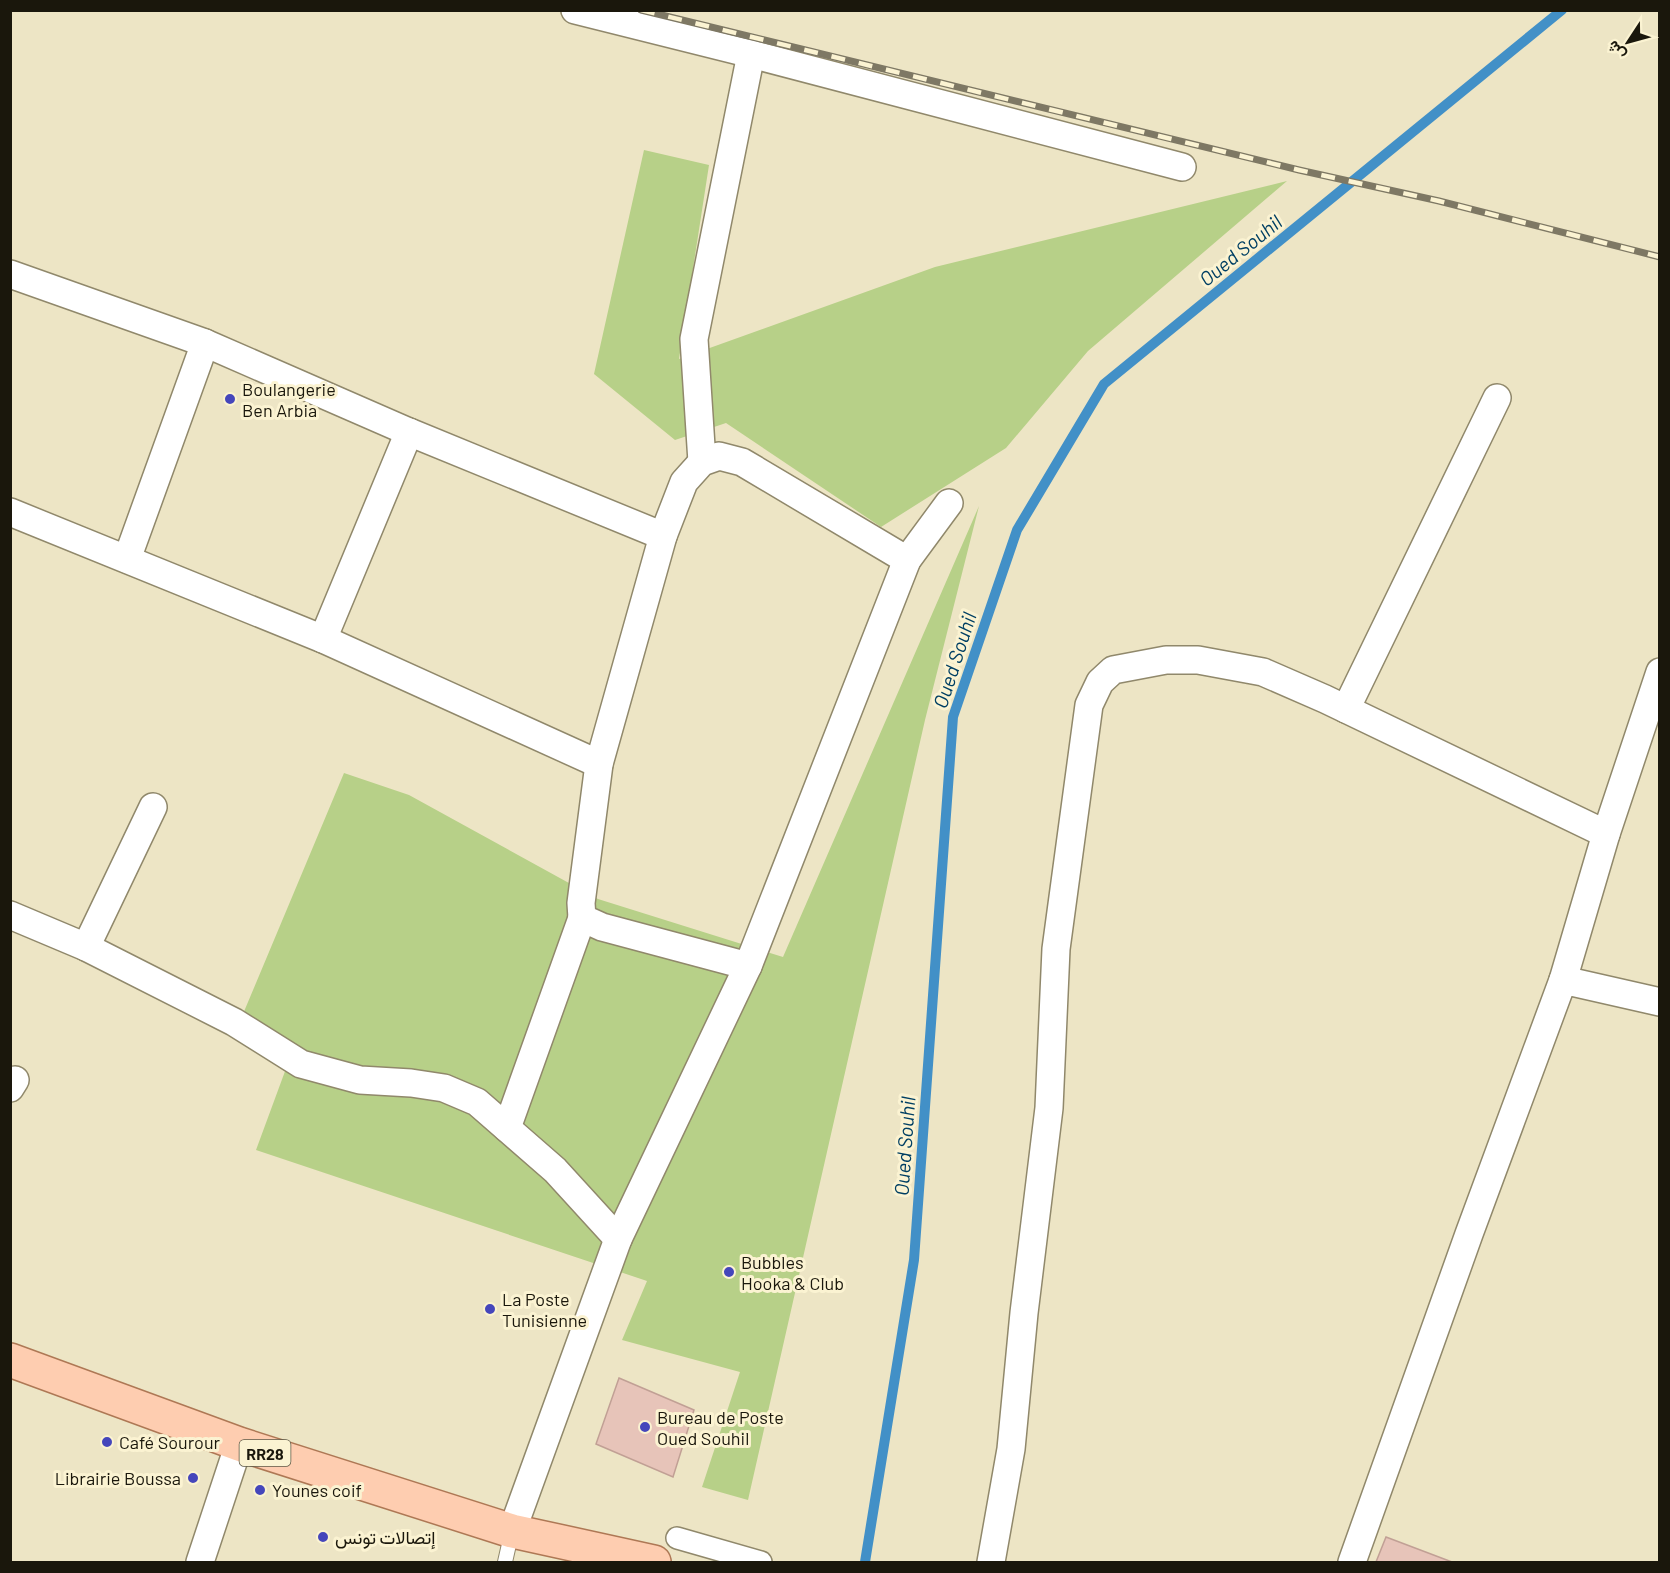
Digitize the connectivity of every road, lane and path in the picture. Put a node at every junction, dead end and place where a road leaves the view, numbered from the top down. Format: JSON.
{"nodes":[{"id":1,"x":575,"y":10,"type":"edge"},
{"id":2,"x":751,"y":54,"type":"junction"},
{"id":3,"x":1182,"y":166,"type":"dead end"},
{"id":4,"x":10,"y":274,"type":"edge"},
{"id":5,"x":205,"y":343,"type":"junction"},
{"id":6,"x":1497,"y":398,"type":"dead end"},
{"id":7,"x":409,"y":432,"type":"junction"},
{"id":8,"x":702,"y":462,"type":"junction"},
{"id":9,"x":949,"y":502,"type":"dead end"},
{"id":10,"x":10,"y":512,"type":"edge"},
{"id":11,"x":663,"y":537,"type":"junction"},
{"id":12,"x":127,"y":559,"type":"junction"},
{"id":13,"x":906,"y":560,"type":"junction"},
{"id":14,"x":323,"y":639,"type":"junction"},
{"id":15,"x":1659,"y":672,"type":"edge"},
{"id":16,"x":1346,"y":709,"type":"junction"},
{"id":17,"x":599,"y":764,"type":"junction"},
{"id":18,"x":153,"y":807,"type":"dead end"},
{"id":19,"x":1606,"y":834,"type":"junction"},
{"id":20,"x":10,"y":915,"type":"edge"},
{"id":21,"x":582,"y":918,"type":"junction"},
{"id":22,"x":86,"y":947,"type":"junction"},
{"id":23,"x":748,"y":966,"type":"junction"},
{"id":24,"x":1563,"y":980,"type":"junction"},
{"id":25,"x":1659,"y":1002,"type":"edge"},
{"id":26,"x":507,"y":1128,"type":"junction"},
{"id":27,"x":618,"y":1239,"type":"junction"},
{"id":28,"x":10,"y":1360,"type":"edge"},
{"id":29,"x":239,"y":1444,"type":"junction"},
{"id":30,"x":518,"y":1533,"type":"junction"},
{"id":31,"x":677,"y":1538,"type":"dead end"},
{"id":32,"x":200,"y":1563,"type":"edge"},
{"id":33,"x":505,"y":1563,"type":"edge"},
{"id":34,"x":581,"y":1563,"type":"edge"},
{"id":35,"x":654,"y":1563,"type":"edge"},
{"id":36,"x":761,"y":1563,"type":"edge"},
{"id":37,"x":991,"y":1563,"type":"edge"},
{"id":38,"x":1352,"y":1563,"type":"edge"}],
"edges":[{"from":1,"to":2,"type":"street"},
{"from":2,"to":3,"type":"street"},
{"from":2,"to":8,"type":"street"},
{"from":4,"to":5,"type":"street"},
{"from":5,"to":7,"type":"street"},
{"from":5,"to":12,"type":"street"},
{"from":6,"to":16,"type":"street"},
{"from":7,"to":11,"type":"street"},
{"from":7,"to":14,"type":"street"},
{"from":8,"to":11,"type":"street"},
{"from":8,"to":13,"type":"street"},
{"from":9,"to":13,"type":"street"},
{"from":10,"to":12,"type":"street"},
{"from":11,"to":17,"type":"street"},
{"from":12,"to":14,"type":"street"},
{"from":13,"to":23,"type":"street"},
{"from":14,"to":17,"type":"street"},
{"from":15,"to":19,"type":"street"},
{"from":16,"to":19,"type":"street"},
{"from":16,"to":37,"type":"street"},
{"from":17,"to":21,"type":"street"},
{"from":18,"to":22,"type":"street"},
{"from":19,"to":24,"type":"street"},
{"from":20,"to":22,"type":"street"},
{"from":21,"to":23,"type":"street"},
{"from":21,"to":26,"type":"street"},
{"from":22,"to":26,"type":"street"},
{"from":23,"to":27,"type":"street"},
{"from":24,"to":25,"type":"street"},
{"from":24,"to":38,"type":"street"},
{"from":26,"to":27,"type":"street"},
{"from":27,"to":30,"type":"street"},
{"from":28,"to":29,"type":"main road","number":"RR28"},
{"from":29,"to":30,"type":"main road","number":"RR28"},
{"from":29,"to":32,"type":"street"},
{"from":30,"to":33,"type":"lane"},
{"from":30,"to":34,"type":"main road","number":"RR28"},
{"from":30,"to":35,"type":"main road","number":"RR28"},
{"from":31,"to":36,"type":"street"}]}
